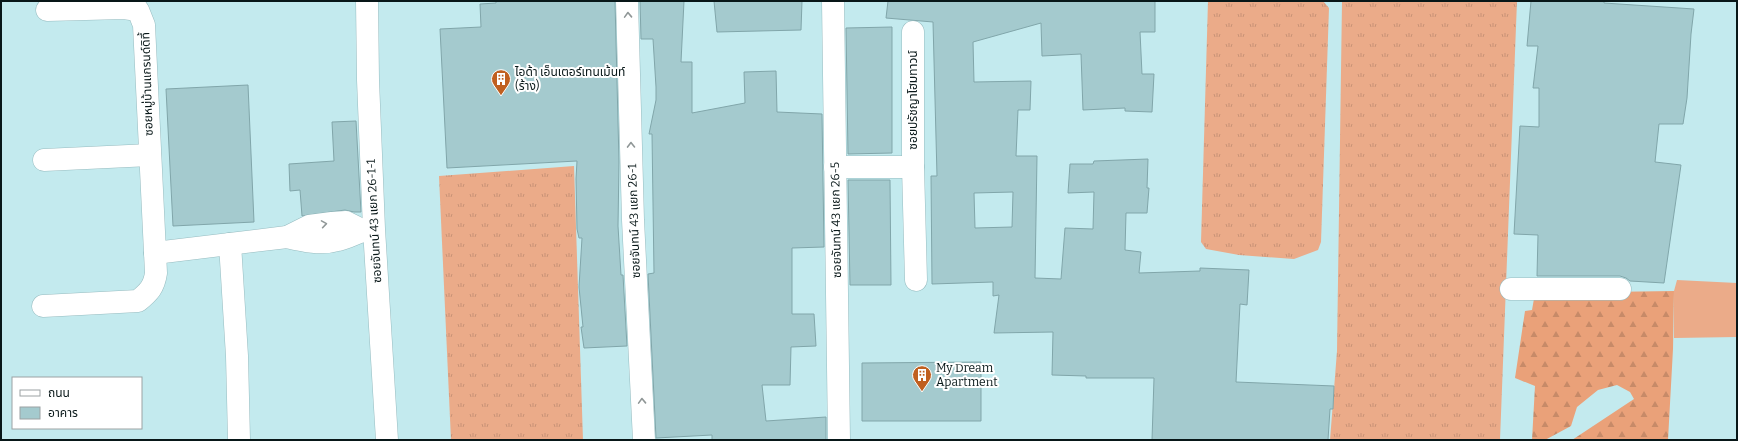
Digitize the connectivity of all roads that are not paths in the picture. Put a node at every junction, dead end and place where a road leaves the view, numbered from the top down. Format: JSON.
{"nodes":[{"id":1,"x":367,"y":1,"type":"edge"},
{"id":2,"x":627,"y":1,"type":"edge"},
{"id":3,"x":833,"y":1,"type":"edge"},
{"id":4,"x":47,"y":10,"type":"dead end"},
{"id":5,"x":912,"y":32,"type":"dead end"},
{"id":6,"x":150,"y":155,"type":"junction"},
{"id":7,"x":44,"y":160,"type":"dead end"},
{"id":8,"x":835,"y":167,"type":"junction"},
{"id":9,"x":913,"y":167,"type":"junction"},
{"id":10,"x":368,"y":229,"type":"junction"},
{"id":11,"x":230,"y":244,"type":"junction"},
{"id":12,"x":155,"y":253,"type":"junction"},
{"id":13,"x":916,"y":280,"type":"dead end"},
{"id":14,"x":1511,"y":289,"type":"dead end"},
{"id":15,"x":1620,"y":289,"type":"dead end"},
{"id":16,"x":43,"y":306,"type":"dead end"},
{"id":17,"x":239,"y":440,"type":"edge"},
{"id":18,"x":387,"y":440,"type":"edge"},
{"id":19,"x":644,"y":440,"type":"edge"},
{"id":20,"x":839,"y":440,"type":"edge"}],
"edges":[{"from":1,"to":10,"type":"street","name":"ซอยจันทน์ 43 แยก 26-1-1"},
{"from":19,"to":2,"type":"street","name":"ซอยจันทน์ 43 แยก 26-1","one_way":true},
{"from":3,"to":8,"type":"street","name":"ซอยจันทน์ 43 แยก 26-5"},
{"from":4,"to":6,"type":"street","name":"ซอยหมู่บ้านแกรนด์ดิที้"},
{"from":5,"to":9,"type":"street","name":"ซอยปรัชญาโฮมทาวน์"},
{"from":6,"to":7,"type":"street"},
{"from":6,"to":12,"type":"street","name":"ซอยหมู่บ้านแกรนด์ดิที้"},
{"from":8,"to":9,"type":"street","name":"ซอยปรัชญาโฮมทาวน์"},
{"from":8,"to":20,"type":"street","name":"ซอยจันทน์ 43 แยก 26-5"},
{"from":9,"to":13,"type":"street","name":"ซอยปรัชญาโฮมทาวน์"},
{"from":10,"to":11,"type":"street"},
{"from":10,"to":18,"type":"street","name":"ซอยจันทน์ 43 แยก 26-1-1"},
{"from":11,"to":12,"type":"street"},
{"from":11,"to":17,"type":"street"},
{"from":12,"to":16,"type":"street","name":"ซอยหมู่บ้านแกรนด์ดิที้"},
{"from":14,"to":15,"type":"street"}]}
